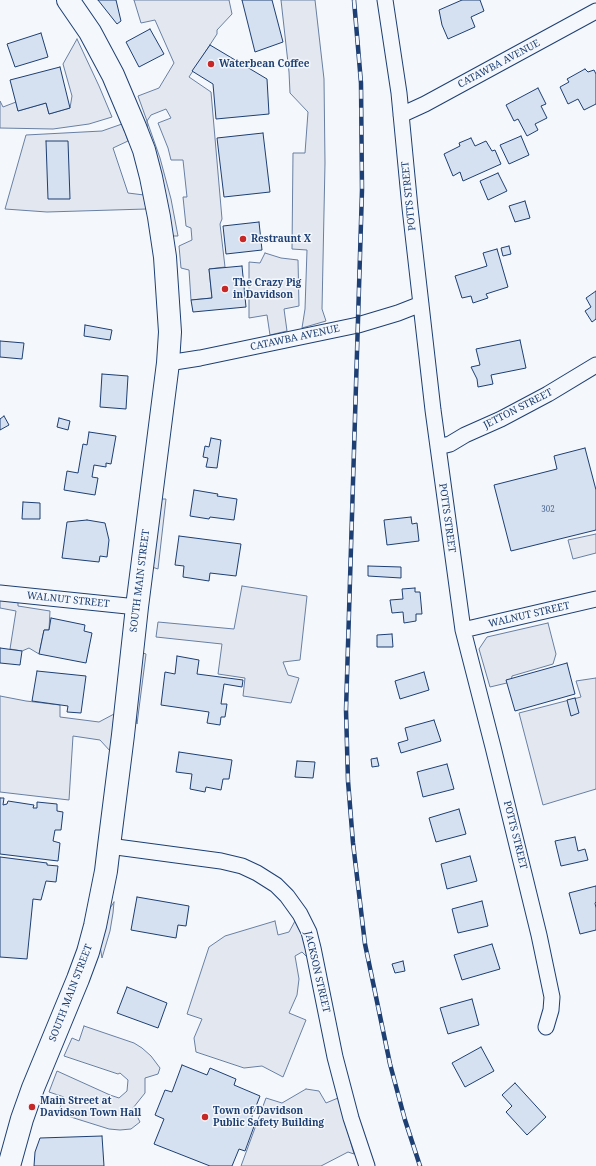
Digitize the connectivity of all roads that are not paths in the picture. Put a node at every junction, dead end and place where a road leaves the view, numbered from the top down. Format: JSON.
{"nodes":[{"id":1,"x":68,"y":0,"type":"edge"},
{"id":2,"x":385,"y":0,"type":"edge"},
{"id":3,"x":596,"y":11,"type":"edge"},
{"id":4,"x":401,"y":115,"type":"junction"},
{"id":5,"x":421,"y":304,"type":"junction"},
{"id":6,"x":168,"y":363,"type":"junction"},
{"id":7,"x":596,"y":365,"type":"edge"},
{"id":8,"x":438,"y":447,"type":"junction"},
{"id":9,"x":0,"y":593,"type":"edge"},
{"id":10,"x":596,"y":599,"type":"edge"},
{"id":11,"x":137,"y":607,"type":"junction"},
{"id":12,"x":463,"y":630,"type":"junction"},
{"id":13,"x":109,"y":846,"type":"junction"},
{"id":14,"x":546,"y":1027,"type":"dead end"},
{"id":15,"x":9,"y":1166,"type":"edge"},
{"id":16,"x":367,"y":1166,"type":"edge"}],
"edges":[{"from":1,"to":6,"type":"main road","name":"SOUTH MAIN STREET"},
{"from":2,"to":4,"type":"street","name":"POTTS STREET"},
{"from":3,"to":4,"type":"street","name":"CATAWBA AVENUE"},
{"from":4,"to":5,"type":"street","name":"POTTS STREET"},
{"from":5,"to":6,"type":"street","name":"CATAWBA AVENUE"},
{"from":5,"to":8,"type":"street","name":"POTTS STREET"},
{"from":6,"to":11,"type":"main road","name":"SOUTH MAIN STREET"},
{"from":7,"to":8,"type":"street","name":"JETTON STREET"},
{"from":8,"to":12,"type":"street","name":"POTTS STREET"},
{"from":9,"to":11,"type":"street","name":"WALNUT STREET"},
{"from":10,"to":12,"type":"street","name":"WALNUT STREET"},
{"from":11,"to":13,"type":"main road","name":"SOUTH MAIN STREET"},
{"from":12,"to":14,"type":"street","name":"POTTS STREET"},
{"from":13,"to":15,"type":"main road","name":"SOUTH MAIN STREET"},
{"from":13,"to":16,"type":"street","name":"JACKSON STREET"}]}
